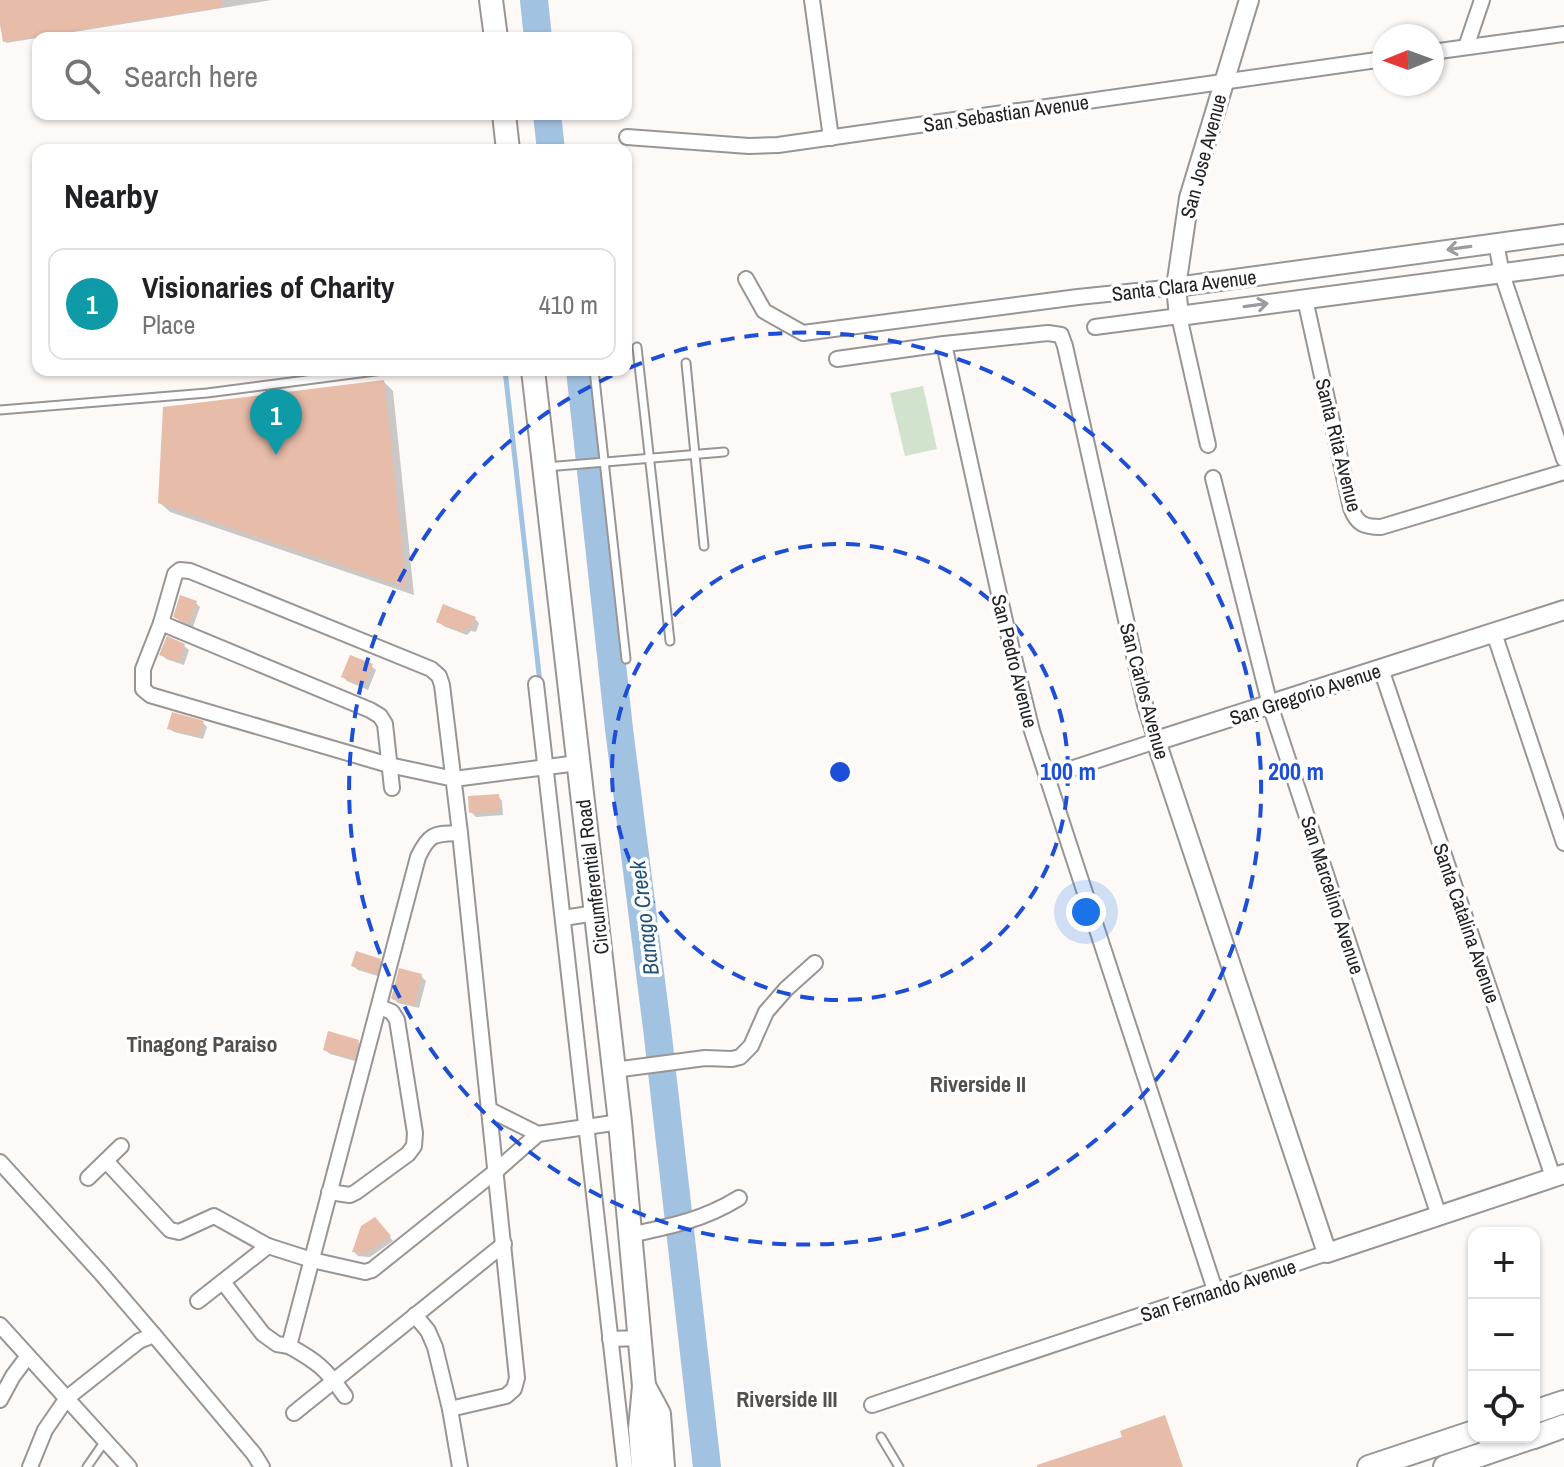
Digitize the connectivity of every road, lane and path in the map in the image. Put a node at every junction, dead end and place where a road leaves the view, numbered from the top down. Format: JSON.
{"nodes":[{"id":1,"x":491,"y":0,"type":"edge"},
{"id":2,"x":812,"y":0,"type":"edge"},
{"id":3,"x":1249,"y":0,"type":"edge"},
{"id":4,"x":1482,"y":0,"type":"edge"},
{"id":5,"x":495,"y":32,"type":"edge"},
{"id":6,"x":1564,"y":34,"type":"edge"},
{"id":7,"x":1466,"y":47,"type":"junction"},
{"id":8,"x":1444,"y":50,"type":"edge"},
{"id":9,"x":1372,"y":61,"type":"edge"},
{"id":10,"x":1223,"y":82,"type":"junction"},
{"id":11,"x":505,"y":120,"type":"edge"},
{"id":12,"x":627,"y":137,"type":"dead end"},
{"id":13,"x":831,"y":138,"type":"junction"},
{"id":14,"x":507,"y":144,"type":"edge"},
{"id":15,"x":1564,"y":234,"type":"edge"},
{"id":16,"x":1496,"y":243,"type":"junction"},
{"id":17,"x":1564,"y":265,"type":"edge"},
{"id":18,"x":1502,"y":274,"type":"junction"},
{"id":19,"x":746,"y":279,"type":"dead end"},
{"id":20,"x":1176,"y":287,"type":"junction"},
{"id":21,"x":1305,"y":299,"type":"junction"},
{"id":22,"x":1179,"y":316,"type":"junction"},
{"id":23,"x":1095,"y":327,"type":"dead end"},
{"id":24,"x":944,"y":344,"type":"junction"},
{"id":25,"x":637,"y":347,"type":"dead end"},
{"id":26,"x":837,"y":359,"type":"dead end"},
{"id":27,"x":686,"y":363,"type":"dead end"},
{"id":28,"x":337,"y":376,"type":"edge"},
{"id":29,"x":534,"y":376,"type":"edge"},
{"id":30,"x":594,"y":376,"type":"edge"},
{"id":31,"x":0,"y":410,"type":"edge"},
{"id":32,"x":1208,"y":445,"type":"dead end"},
{"id":33,"x":724,"y":452,"type":"dead end"},
{"id":34,"x":695,"y":455,"type":"junction"},
{"id":35,"x":650,"y":459,"type":"junction"},
{"id":36,"x":1564,"y":459,"type":"edge"},
{"id":37,"x":601,"y":463,"type":"junction"},
{"id":38,"x":544,"y":467,"type":"junction"},
{"id":39,"x":1564,"y":472,"type":"edge"},
{"id":40,"x":1213,"y":478,"type":"dead end"},
{"id":41,"x":704,"y":546,"type":"dead end"},
{"id":42,"x":1564,"y":610,"type":"edge"},
{"id":43,"x":161,"y":623,"type":"junction"},
{"id":44,"x":1494,"y":633,"type":"junction"},
{"id":45,"x":670,"y":641,"type":"dead end"},
{"id":46,"x":626,"y":659,"type":"dead end"},
{"id":47,"x":1381,"y":669,"type":"junction"},
{"id":48,"x":536,"y":684,"type":"dead end"},
{"id":49,"x":1270,"y":705,"type":"junction"},
{"id":50,"x":1156,"y":741,"type":"junction"},
{"id":51,"x":389,"y":765,"type":"junction"},
{"id":52,"x":558,"y":766,"type":"junction"},
{"id":53,"x":1046,"y":777,"type":"junction"},
{"id":54,"x":454,"y":779,"type":"junction"},
{"id":55,"x":392,"y":788,"type":"dead end"},
{"id":56,"x":460,"y":833,"type":"junction"},
{"id":57,"x":1564,"y":843,"type":"edge"},
{"id":58,"x":575,"y":916,"type":"junction"},
{"id":59,"x":815,"y":963,"type":"dead end"},
{"id":60,"x":380,"y":1007,"type":"junction"},
{"id":61,"x":614,"y":1070,"type":"junction"},
{"id":62,"x":490,"y":1110,"type":"junction"},
{"id":63,"x":598,"y":1126,"type":"junction"},
{"id":64,"x":538,"y":1134,"type":"junction"},
{"id":65,"x":121,"y":1146,"type":"dead end"},
{"id":66,"x":106,"y":1161,"type":"junction"},
{"id":67,"x":0,"y":1162,"type":"edge"},
{"id":68,"x":496,"y":1171,"type":"junction"},
{"id":69,"x":1558,"y":1176,"type":"edge"},
{"id":70,"x":88,"y":1178,"type":"dead end"},
{"id":71,"x":329,"y":1192,"type":"junction"},
{"id":72,"x":739,"y":1198,"type":"dead end"},
{"id":73,"x":1439,"y":1216,"type":"junction"},
{"id":74,"x":630,"y":1235,"type":"junction"},
{"id":75,"x":504,"y":1244,"type":"junction"},
{"id":76,"x":268,"y":1246,"type":"junction"},
{"id":77,"x":1327,"y":1253,"type":"junction"},
{"id":78,"x":312,"y":1260,"type":"junction"},
{"id":79,"x":223,"y":1282,"type":"junction"},
{"id":80,"x":1215,"y":1290,"type":"junction"},
{"id":81,"x":198,"y":1301,"type":"dead end"},
{"id":82,"x":415,"y":1315,"type":"junction"},
{"id":83,"x":0,"y":1325,"type":"edge"},
{"id":84,"x":154,"y":1335,"type":"junction"},
{"id":85,"x":622,"y":1339,"type":"junction"},
{"id":86,"x":289,"y":1346,"type":"junction"},
{"id":87,"x":28,"y":1356,"type":"junction"},
{"id":88,"x":335,"y":1381,"type":"junction"},
{"id":89,"x":644,"y":1386,"type":"junction"},
{"id":90,"x":345,"y":1396,"type":"dead end"},
{"id":91,"x":67,"y":1398,"type":"junction"},
{"id":92,"x":0,"y":1400,"type":"edge"},
{"id":93,"x":1564,"y":1402,"type":"edge"},
{"id":94,"x":872,"y":1405,"type":"dead end"},
{"id":95,"x":450,"y":1409,"type":"junction"},
{"id":96,"x":1540,"y":1410,"type":"edge"},
{"id":97,"x":294,"y":1413,"type":"dead end"},
{"id":98,"x":1564,"y":1426,"type":"edge"},
{"id":99,"x":1468,"y":1435,"type":"edge"},
{"id":100,"x":1540,"y":1435,"type":"edge"},
{"id":101,"x":881,"y":1437,"type":"dead end"},
{"id":102,"x":105,"y":1441,"type":"junction"},
{"id":103,"x":1516,"y":1443,"type":"edge"},
{"id":104,"x":1415,"y":1460,"type":"edge"},
{"id":105,"x":30,"y":1467,"type":"edge"},
{"id":106,"x":87,"y":1467,"type":"edge"},
{"id":107,"x":129,"y":1467,"type":"edge"},
{"id":108,"x":262,"y":1467,"type":"edge"},
{"id":109,"x":460,"y":1467,"type":"edge"},
{"id":110,"x":625,"y":1467,"type":"edge"},
{"id":111,"x":643,"y":1467,"type":"edge"},
{"id":112,"x":663,"y":1467,"type":"edge"},
{"id":113,"x":899,"y":1467,"type":"edge"},
{"id":114,"x":1369,"y":1467,"type":"edge"},
{"id":115,"x":1445,"y":1467,"type":"edge"}],
"edges":[{"from":1,"to":5,"type":"main road"},
{"from":2,"to":13,"type":"street"},
{"from":3,"to":10,"type":"street","name":"San Jose Avenue"},
{"from":4,"to":7,"type":"street"},
{"from":6,"to":7,"type":"street"},
{"from":7,"to":8,"type":"street"},
{"from":9,"to":10,"type":"street","name":"San Sebastian Avenue"},
{"from":10,"to":13,"type":"street","name":"San Sebastian Avenue"},
{"from":10,"to":20,"type":"street","name":"San Jose Avenue"},
{"from":11,"to":14,"type":"main road"},
{"from":12,"to":13,"type":"street","name":"San Sebastian Avenue"},
{"from":15,"to":16,"type":"street","name":"Santa Clara Avenue"},
{"from":16,"to":18,"type":"street"},
{"from":16,"to":20,"type":"street","name":"Santa Clara Avenue","one_way":true},
{"from":17,"to":18,"type":"street","name":"Santa Clara Avenue"},
{"from":18,"to":21,"type":"street","name":"Santa Clara Avenue"},
{"from":18,"to":36,"type":"street"},
{"from":19,"to":20,"type":"street","name":"Santa Clara Avenue"},
{"from":20,"to":22,"type":"street","name":"San Jose Avenue"},
{"from":22,"to":21,"type":"street","name":"Santa Clara Avenue","one_way":true},
{"from":21,"to":39,"type":"street","name":"Santa Rita Avenue"},
{"from":22,"to":23,"type":"street","name":"Santa Clara Avenue"},
{"from":22,"to":32,"type":"street"},
{"from":24,"to":26,"type":"street","name":"San Carlos Avenue"},
{"from":24,"to":50,"type":"street","name":"San Carlos Avenue"},
{"from":24,"to":53,"type":"street","name":"San Pedro Avenue"},
{"from":25,"to":35,"type":"lane"},
{"from":27,"to":34,"type":"lane"},
{"from":28,"to":31,"type":"lane"},
{"from":29,"to":38,"type":"main road","name":"Circumferential Road"},
{"from":30,"to":37,"type":"lane"},
{"from":33,"to":34,"type":"lane"},
{"from":34,"to":35,"type":"lane"},
{"from":34,"to":41,"type":"lane"},
{"from":35,"to":37,"type":"lane"},
{"from":35,"to":45,"type":"lane"},
{"from":37,"to":38,"type":"lane"},
{"from":37,"to":46,"type":"lane"},
{"from":38,"to":52,"type":"main road","name":"Circumferential Road"},
{"from":40,"to":49,"type":"street","name":"San Marcelino Avenue"},
{"from":42,"to":44,"type":"street","name":"San Gregorio Avenue"},
{"from":43,"to":51,"type":"street"},
{"from":43,"to":51,"type":"street"},
{"from":43,"to":54,"type":"street"},
{"from":44,"to":47,"type":"street","name":"San Gregorio Avenue"},
{"from":44,"to":57,"type":"street"},
{"from":47,"to":49,"type":"street","name":"San Gregorio Avenue"},
{"from":47,"to":69,"type":"street","name":"Santa Catalina Avenue"},
{"from":48,"to":52,"type":"street"},
{"from":49,"to":50,"type":"street","name":"San Gregorio Avenue"},
{"from":49,"to":73,"type":"street","name":"San Marcelino Avenue"},
{"from":50,"to":53,"type":"street","name":"San Gregorio Avenue"},
{"from":50,"to":77,"type":"street","name":"San Carlos Avenue"},
{"from":51,"to":54,"type":"street"},
{"from":51,"to":55,"type":"street"},
{"from":52,"to":54,"type":"street"},
{"from":52,"to":58,"type":"main road","name":"Circumferential Road"},
{"from":52,"to":58,"type":"street"},
{"from":53,"to":80,"type":"street","name":"San Pedro Avenue"},
{"from":54,"to":56,"type":"street"},
{"from":56,"to":60,"type":"street"},
{"from":56,"to":62,"type":"street"},
{"from":58,"to":61,"type":"main road","name":"Circumferential Road"},
{"from":58,"to":63,"type":"street"},
{"from":59,"to":61,"type":"street"},
{"from":60,"to":71,"type":"street"},
{"from":60,"to":71,"type":"street"},
{"from":61,"to":63,"type":"main road","name":"Circumferential Road"},
{"from":62,"to":64,"type":"street"},
{"from":62,"to":68,"type":"street"},
{"from":63,"to":64,"type":"street"},
{"from":63,"to":74,"type":"main road","name":"Circumferential Road"},
{"from":63,"to":85,"type":"street"},
{"from":64,"to":68,"type":"street"},
{"from":65,"to":66,"type":"street"},
{"from":66,"to":70,"type":"street"},
{"from":66,"to":76,"type":"street"},
{"from":67,"to":84,"type":"street"},
{"from":68,"to":75,"type":"street"},
{"from":68,"to":78,"type":"street"},
{"from":69,"to":73,"type":"street","name":"San Fernando Avenue"},
{"from":71,"to":78,"type":"street"},
{"from":72,"to":74,"type":"street"},
{"from":73,"to":77,"type":"street","name":"San Fernando Avenue"},
{"from":74,"to":85,"type":"main road","name":"Circumferential Road"},
{"from":75,"to":82,"type":"street"},
{"from":75,"to":95,"type":"street"},
{"from":76,"to":78,"type":"street"},
{"from":76,"to":79,"type":"street"},
{"from":77,"to":80,"type":"street","name":"San Fernando Avenue"},
{"from":78,"to":86,"type":"street"},
{"from":79,"to":81,"type":"street"},
{"from":79,"to":86,"type":"street"},
{"from":80,"to":94,"type":"street","name":"San Fernando Avenue"},
{"from":82,"to":88,"type":"street"},
{"from":82,"to":95,"type":"street"},
{"from":83,"to":87,"type":"street"},
{"from":84,"to":91,"type":"street"},
{"from":84,"to":108,"type":"street"},
{"from":85,"to":89,"type":"main road","name":"Circumferential Road"},
{"from":85,"to":110,"type":"street"},
{"from":86,"to":88,"type":"street"},
{"from":87,"to":91,"type":"street"},
{"from":87,"to":92,"type":"street"},
{"from":88,"to":90,"type":"street"},
{"from":88,"to":97,"type":"street"},
{"from":89,"to":111,"type":"main road","name":"Circumferential Road"},
{"from":89,"to":112,"type":"main road","name":"Circumferential Road"},
{"from":91,"to":102,"type":"street"},
{"from":91,"to":105,"type":"street"},
{"from":93,"to":96,"type":"main road"},
{"from":95,"to":109,"type":"street"},
{"from":98,"to":100,"type":"main road"},
{"from":99,"to":104,"type":"main road"},
{"from":101,"to":113,"type":"lane"},
{"from":102,"to":106,"type":"lane"},
{"from":102,"to":107,"type":"street"},
{"from":103,"to":115,"type":"main road"},
{"from":104,"to":114,"type":"main road"}]}
